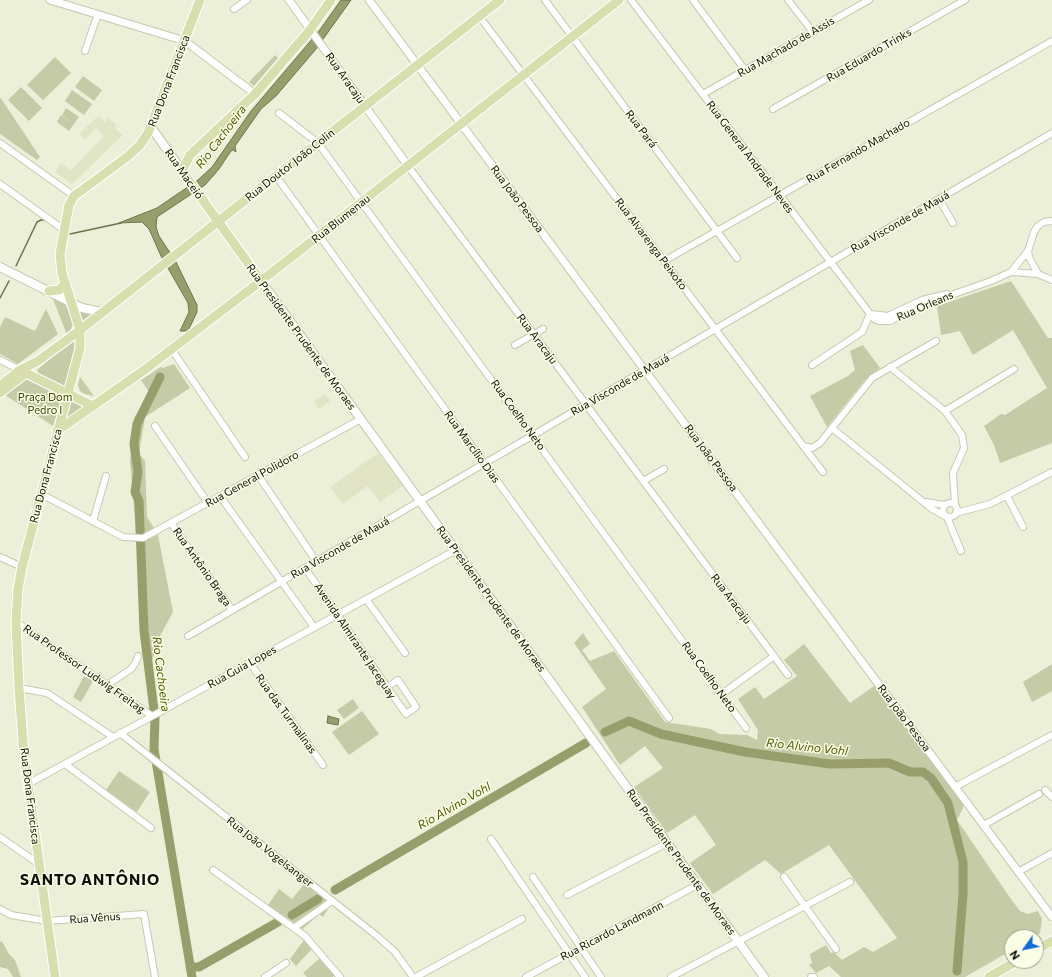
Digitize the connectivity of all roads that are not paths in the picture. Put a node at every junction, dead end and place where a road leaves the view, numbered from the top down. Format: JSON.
{"nodes":[{"id":1,"x":50,"y":0,"type":"edge"},
{"id":2,"x":200,"y":0,"type":"edge"},
{"id":3,"x":247,"y":0,"type":"edge"},
{"id":4,"x":289,"y":0,"type":"edge"},
{"id":5,"x":331,"y":0,"type":"edge"},
{"id":6,"x":369,"y":0,"type":"edge"},
{"id":7,"x":500,"y":0,"type":"edge"},
{"id":8,"x":545,"y":0,"type":"edge"},
{"id":9,"x":619,"y":0,"type":"edge"},
{"id":10,"x":631,"y":0,"type":"edge"},
{"id":11,"x":693,"y":0,"type":"edge"},
{"id":12,"x":788,"y":0,"type":"edge"},
{"id":13,"x":869,"y":0,"type":"edge"},
{"id":14,"x":966,"y":0,"type":"edge"},
{"id":15,"x":234,"y":9,"type":"dead end"},
{"id":16,"x":98,"y":14,"type":"junction"},
{"id":17,"x":479,"y":16,"type":"junction"},
{"id":18,"x":813,"y":32,"type":"junction"},
{"id":19,"x":312,"y":33,"type":"junction"},
{"id":20,"x":572,"y":37,"type":"junction"},
{"id":21,"x":184,"y":40,"type":"junction"},
{"id":22,"x":1052,"y":41,"type":"edge"},
{"id":23,"x":85,"y":51,"type":"dead end"},
{"id":24,"x":418,"y":65,"type":"junction"},
{"id":25,"x":745,"y":70,"type":"junction"},
{"id":26,"x":524,"y":75,"type":"junction"},
{"id":27,"x":255,"y":94,"type":"junction"},
{"id":28,"x":702,"y":94,"type":"junction"},
{"id":29,"x":364,"y":106,"type":"junction"},
{"id":30,"x":773,"y":109,"type":"dead end"},
{"id":31,"x":279,"y":113,"type":"dead end"},
{"id":32,"x":462,"y":124,"type":"junction"},
{"id":33,"x":151,"y":127,"type":"junction"},
{"id":34,"x":1052,"y":133,"type":"edge"},
{"id":35,"x":0,"y":143,"type":"edge"},
{"id":36,"x":318,"y":143,"type":"junction"},
{"id":37,"x":408,"y":166,"type":"junction"},
{"id":38,"x":182,"y":171,"type":"junction"},
{"id":39,"x":276,"y":176,"type":"junction"},
{"id":40,"x":0,"y":184,"type":"edge"},
{"id":41,"x":779,"y":195,"type":"junction"},
{"id":42,"x":74,"y":196,"type":"junction"},
{"id":43,"x":939,"y":199,"type":"junction"},
{"id":44,"x":362,"y":202,"type":"junction"},
{"id":45,"x":1052,"y":220,"type":"edge"},
{"id":46,"x":218,"y":221,"type":"junction"},
{"id":47,"x":953,"y":223,"type":"dead end"},
{"id":48,"x":64,"y":230,"type":"junction"},
{"id":49,"x":717,"y":231,"type":"junction"},
{"id":50,"x":319,"y":235,"type":"junction"},
{"id":51,"x":1028,"y":251,"type":"junction"},
{"id":52,"x":737,"y":258,"type":"dead end"},
{"id":53,"x":664,"y":261,"type":"junction"},
{"id":54,"x":830,"y":262,"type":"junction"},
{"id":55,"x":0,"y":267,"type":"edge"},
{"id":56,"x":1011,"y":272,"type":"junction"},
{"id":57,"x":1038,"y":274,"type":"junction"},
{"id":58,"x":1052,"y":280,"type":"edge"},
{"id":59,"x":261,"y":281,"type":"junction"},
{"id":60,"x":65,"y":284,"type":"junction"},
{"id":61,"x":49,"y":291,"type":"junction"},
{"id":62,"x":71,"y":303,"type":"junction"},
{"id":63,"x":102,"y":312,"type":"junction"},
{"id":64,"x":870,"y":314,"type":"junction"},
{"id":65,"x":543,"y":329,"type":"dead end"},
{"id":66,"x":715,"y":329,"type":"junction"},
{"id":67,"x":80,"y":330,"type":"junction"},
{"id":68,"x":534,"y":334,"type":"junction"},
{"id":69,"x":936,"y":341,"type":"dead end"},
{"id":70,"x":515,"y":345,"type":"dead end"},
{"id":71,"x":172,"y":350,"type":"junction"},
{"id":72,"x":0,"y":360,"type":"edge"},
{"id":73,"x":812,"y":365,"type":"dead end"},
{"id":74,"x":890,"y":367,"type":"junction"},
{"id":75,"x":1014,"y":369,"type":"dead end"},
{"id":76,"x":645,"y":370,"type":"junction"},
{"id":77,"x":26,"y":373,"type":"junction"},
{"id":78,"x":0,"y":386,"type":"edge"},
{"id":79,"x":0,"y":393,"type":"edge"},
{"id":80,"x":68,"y":394,"type":"junction"},
{"id":81,"x":586,"y":404,"type":"junction"},
{"id":82,"x":93,"y":406,"type":"junction"},
{"id":83,"x":945,"y":410,"type":"junction"},
{"id":84,"x":361,"y":419,"type":"junction"},
{"id":85,"x":155,"y":426,"type":"dead end"},
{"id":86,"x":832,"y":428,"type":"junction"},
{"id":87,"x":57,"y":431,"type":"junction"},
{"id":88,"x":532,"y":436,"type":"junction"},
{"id":89,"x":803,"y":446,"type":"junction"},
{"id":90,"x":246,"y":458,"type":"dead end"},
{"id":91,"x":485,"y":463,"type":"junction"},
{"id":92,"x":664,"y":469,"type":"dead end"},
{"id":93,"x":823,"y":472,"type":"dead end"},
{"id":94,"x":1052,"y":472,"type":"edge"},
{"id":95,"x":258,"y":475,"type":"junction"},
{"id":96,"x":106,"y":476,"type":"dead end"},
{"id":97,"x":643,"y":481,"type":"junction"},
{"id":98,"x":953,"y":488,"type":"junction"},
{"id":99,"x":41,"y":494,"type":"junction"},
{"id":100,"x":220,"y":496,"type":"junction"},
{"id":101,"x":1007,"y":496,"type":"junction"},
{"id":102,"x":420,"y":501,"type":"junction"},
{"id":103,"x":924,"y":501,"type":"junction"},
{"id":104,"x":208,"y":502,"type":"junction"},
{"id":105,"x":946,"y":504,"type":"junction"},
{"id":106,"x":956,"y":510,"type":"junction"},
{"id":107,"x":946,"y":516,"type":"junction"},
{"id":108,"x":93,"y":521,"type":"junction"},
{"id":109,"x":172,"y":523,"type":"junction"},
{"id":110,"x":1023,"y":527,"type":"dead end"},
{"id":111,"x":953,"y":534,"type":"junction"},
{"id":112,"x":456,"y":550,"type":"junction"},
{"id":113,"x":961,"y":551,"type":"dead end"},
{"id":114,"x":0,"y":557,"type":"edge"},
{"id":115,"x":316,"y":561,"type":"junction"},
{"id":116,"x":22,"y":567,"type":"junction"},
{"id":117,"x":305,"y":568,"type":"junction"},
{"id":118,"x":281,"y":582,"type":"junction"},
{"id":119,"x":366,"y":599,"type":"junction"},
{"id":120,"x":232,"y":610,"type":"junction"},
{"id":121,"x":337,"y":615,"type":"junction"},
{"id":122,"x":16,"y":622,"type":"junction"},
{"id":123,"x":314,"y":627,"type":"junction"},
{"id":124,"x":188,"y":636,"type":"dead end"},
{"id":125,"x":405,"y":653,"type":"dead end"},
{"id":126,"x":138,"y":656,"type":"dead end"},
{"id":127,"x":774,"y":656,"type":"junction"},
{"id":128,"x":250,"y":663,"type":"junction"},
{"id":129,"x":788,"y":675,"type":"dead end"},
{"id":130,"x":107,"y":685,"type":"junction"},
{"id":131,"x":387,"y":687,"type":"junction"},
{"id":132,"x":19,"y":688,"type":"junction"},
{"id":133,"x":722,"y":694,"type":"junction"},
{"id":134,"x":154,"y":715,"type":"junction"},
{"id":135,"x":669,"y":718,"type":"dead end"},
{"id":136,"x":746,"y":728,"type":"dead end"},
{"id":137,"x":120,"y":734,"type":"junction"},
{"id":138,"x":1052,"y":735,"type":"edge"},
{"id":139,"x":113,"y":737,"type":"junction"},
{"id":140,"x":64,"y":764,"type":"junction"},
{"id":141,"x":322,"y":764,"type":"dead end"},
{"id":142,"x":28,"y":784,"type":"junction"},
{"id":143,"x":956,"y":787,"type":"junction"},
{"id":144,"x":1045,"y":790,"type":"dead end"},
{"id":145,"x":1039,"y":794,"type":"dead end"},
{"id":146,"x":1052,"y":797,"type":"edge"},
{"id":147,"x":984,"y":825,"type":"junction"},
{"id":148,"x":151,"y":828,"type":"dead end"},
{"id":149,"x":0,"y":837,"type":"edge"},
{"id":150,"x":491,"y":839,"type":"dead end"},
{"id":151,"x":667,"y":843,"type":"junction"},
{"id":152,"x":1052,"y":853,"type":"edge"},
{"id":153,"x":39,"y":864,"type":"junction"},
{"id":154,"x":214,"y":870,"type":"dead end"},
{"id":155,"x":1018,"y":872,"type":"junction"},
{"id":156,"x":533,"y":877,"type":"dead end"},
{"id":157,"x":784,"y":877,"type":"dead end"},
{"id":158,"x":850,"y":882,"type":"dead end"},
{"id":159,"x":697,"y":885,"type":"junction"},
{"id":160,"x":567,"y":895,"type":"dead end"},
{"id":161,"x":332,"y":901,"type":"junction"},
{"id":162,"x":805,"y":906,"type":"junction"},
{"id":163,"x":0,"y":909,"type":"edge"},
{"id":164,"x":1052,"y":917,"type":"edge"},
{"id":165,"x":522,"y":919,"type":"dead end"},
{"id":166,"x":47,"y":921,"type":"junction"},
{"id":167,"x":295,"y":927,"type":"junction"},
{"id":168,"x":738,"y":941,"type":"junction"},
{"id":169,"x":581,"y":948,"type":"junction"},
{"id":170,"x":836,"y":949,"type":"dead end"},
{"id":171,"x":570,"y":954,"type":"junction"},
{"id":172,"x":286,"y":963,"type":"dead end"},
{"id":173,"x":1004,"y":968,"type":"edge"},
{"id":174,"x":55,"y":977,"type":"edge"},
{"id":175,"x":154,"y":977,"type":"edge"},
{"id":176,"x":265,"y":977,"type":"edge"},
{"id":177,"x":340,"y":977,"type":"edge"},
{"id":178,"x":414,"y":977,"type":"edge"},
{"id":179,"x":526,"y":977,"type":"edge"},
{"id":180,"x":585,"y":977,"type":"edge"},
{"id":181,"x":601,"y":977,"type":"edge"},
{"id":182,"x":672,"y":977,"type":"edge"},
{"id":183,"x":764,"y":977,"type":"edge"},
{"id":184,"x":988,"y":977,"type":"edge"}],
"edges":[{"from":1,"to":16,"type":"street"},
{"from":2,"to":21,"type":"main road","name":"Rua Dona Francisca"},
{"from":3,"to":15,"type":"street"},
{"from":4,"to":19,"type":"street","name":"Rua Aracaju"},
{"from":5,"to":19,"type":"main road"},
{"from":6,"to":24,"type":"street","name":"Rua João Pessoa"},
{"from":7,"to":17,"type":"main road","name":"Rua Doutor João Colin"},
{"from":8,"to":20,"type":"street","name":"Rua Pará"},
{"from":9,"to":20,"type":"main road","name":"Rua Blumenau"},
{"from":10,"to":28,"type":"street","name":"Rua General Andrade Neves"},
{"from":11,"to":25,"type":"street"},
{"from":12,"to":18,"type":"street"},
{"from":13,"to":18,"type":"street","name":"Rua Machado de Assis"},
{"from":14,"to":30,"type":"street","name":"Rua Eduardo Trinks"},
{"from":16,"to":21,"type":"street"},
{"from":16,"to":23,"type":"street"},
{"from":17,"to":24,"type":"main road","name":"Rua Doutor João Colin"},
{"from":17,"to":26,"type":"street","name":"Rua Alvarenga Peixoto"},
{"from":18,"to":25,"type":"street","name":"Rua Machado de Assis"},
{"from":19,"to":27,"type":"main road"},
{"from":19,"to":29,"type":"street","name":"Rua Aracaju"},
{"from":20,"to":26,"type":"main road","name":"Rua Blumenau"},
{"from":20,"to":49,"type":"street","name":"Rua Pará"},
{"from":21,"to":27,"type":"street"},
{"from":21,"to":33,"type":"main road","name":"Rua Dona Francisca"},
{"from":22,"to":41,"type":"street","name":"Rua Fernando Machado"},
{"from":24,"to":29,"type":"main road","name":"Rua Doutor João Colin"},
{"from":24,"to":32,"type":"street","name":"Rua João Pessoa"},
{"from":25,"to":28,"type":"street","name":"Rua Machado de Assis"},
{"from":26,"to":32,"type":"main road","name":"Rua Blumenau"},
{"from":26,"to":53,"type":"street","name":"Rua Alvarenga Peixoto"},
{"from":27,"to":38,"type":"main road"},
{"from":28,"to":41,"type":"street","name":"Rua General Andrade Neves"},
{"from":29,"to":36,"type":"main road","name":"Rua Doutor João Colin"},
{"from":29,"to":37,"type":"street","name":"Rua Aracaju"},
{"from":31,"to":36,"type":"street","name":"Rua Coelho Neto"},
{"from":32,"to":37,"type":"main road","name":"Rua Blumenau"},
{"from":32,"to":76,"type":"street","name":"Rua João Pessoa"},
{"from":33,"to":38,"type":"main road","name":"Rua Maceió"},
{"from":33,"to":42,"type":"main road","name":"Rua Dona Francisca"},
{"from":34,"to":43,"type":"street","name":"Rua Visconde de Mauá"},
{"from":35,"to":42,"type":"street"},
{"from":36,"to":39,"type":"main road","name":"Rua Doutor João Colin"},
{"from":36,"to":44,"type":"street","name":"Rua Coelho Neto"},
{"from":37,"to":44,"type":"main road","name":"Rua Blumenau"},
{"from":37,"to":68,"type":"street","name":"Rua Aracaju"},
{"from":38,"to":46,"type":"main road","name":"Rua Maceió"},
{"from":39,"to":46,"type":"main road","name":"Rua Doutor João Colin"},
{"from":39,"to":50,"type":"street","name":"Rua Marcílio Dias"},
{"from":40,"to":48,"type":"street"},
{"from":41,"to":49,"type":"street","name":"Rua Fernando Machado"},
{"from":41,"to":54,"type":"street","name":"Rua General Andrade Neves"},
{"from":42,"to":48,"type":"main road","name":"Rua Dona Francisca"},
{"from":43,"to":47,"type":"street"},
{"from":43,"to":54,"type":"street","name":"Rua Visconde de Mauá"},
{"from":44,"to":50,"type":"main road","name":"Rua Blumenau"},
{"from":44,"to":88,"type":"street","name":"Rua Coelho Neto"},
{"from":45,"to":51,"type":"street"},
{"from":46,"to":59,"type":"main road","name":"Rua Presidente Prudente de Moraes"},
{"from":46,"to":63,"type":"main road","name":"Rua Doutor João Colin"},
{"from":48,"to":60,"type":"main road","name":"Rua Dona Francisca"},
{"from":49,"to":52,"type":"street","name":"Rua Pará"},
{"from":49,"to":53,"type":"street","name":"Rua Fernando Machado"},
{"from":50,"to":59,"type":"main road","name":"Rua Blumenau"},
{"from":50,"to":91,"type":"street","name":"Rua Marcílio Dias"},
{"from":51,"to":56,"type":"street","name":"Rua Orleans"},
{"from":51,"to":57,"type":"street"},
{"from":53,"to":66,"type":"street","name":"Rua Alvarenga Peixoto"},
{"from":54,"to":64,"type":"street","name":"Rua General Andrade Neves"},
{"from":54,"to":66,"type":"street","name":"Rua Visconde de Mauá"},
{"from":55,"to":61,"type":"main road"},
{"from":56,"to":57,"type":"street","name":"Rua Orleans"},
{"from":56,"to":64,"type":"street","name":"Rua Orleans"},
{"from":57,"to":58,"type":"street","name":"Rua Orleans"},
{"from":59,"to":71,"type":"main road","name":"Rua Blumenau"},
{"from":59,"to":84,"type":"main road","name":"Rua Presidente Prudente de Moraes"},
{"from":60,"to":61,"type":"main road"},
{"from":60,"to":62,"type":"main road","name":"Rua Dona Francisca"},
{"from":61,"to":62,"type":"main road"},
{"from":62,"to":63,"type":"main road"},
{"from":62,"to":67,"type":"main road","name":"Rua Dona Francisca"},
{"from":63,"to":67,"type":"main road","name":"Rua Doutor João Colin"},
{"from":64,"to":73,"type":"street"},
{"from":65,"to":68,"type":"street"},
{"from":66,"to":76,"type":"street","name":"Rua Visconde de Mauá"},
{"from":66,"to":89,"type":"street","name":"Rua Alvarenga Peixoto"},
{"from":67,"to":77,"type":"main road","name":"Rua Doutor João Colin"},
{"from":67,"to":80,"type":"main road","name":"Rua Dona Francisca"},
{"from":68,"to":70,"type":"street"},
{"from":68,"to":81,"type":"street","name":"Rua Aracaju"},
{"from":69,"to":74,"type":"street"},
{"from":71,"to":82,"type":"main road","name":"Rua Blumenau"},
{"from":71,"to":90,"type":"street"},
{"from":72,"to":77,"type":"street"},
{"from":74,"to":83,"type":"street"},
{"from":74,"to":86,"type":"street"},
{"from":75,"to":83,"type":"street"},
{"from":76,"to":81,"type":"street","name":"Rua Visconde de Mauá"},
{"from":76,"to":143,"type":"street","name":"Rua João Pessoa"},
{"from":77,"to":78,"type":"main road"},
{"from":77,"to":79,"type":"main road"},
{"from":77,"to":80,"type":"main road"},
{"from":80,"to":82,"type":"main road"},
{"from":80,"to":87,"type":"main road","name":"Rua Dona Francisca"},
{"from":81,"to":88,"type":"street","name":"Rua Visconde de Mauá"},
{"from":81,"to":97,"type":"street","name":"Rua Aracaju"},
{"from":82,"to":87,"type":"main road","name":"Rua Blumenau"},
{"from":83,"to":98,"type":"street"},
{"from":84,"to":95,"type":"street","name":"Rua General Polidoro"},
{"from":84,"to":102,"type":"main road","name":"Rua Presidente Prudente de Moraes"},
{"from":85,"to":104,"type":"street"},
{"from":86,"to":89,"type":"street"},
{"from":86,"to":103,"type":"street"},
{"from":87,"to":99,"type":"main road","name":"Rua Dona Francisca"},
{"from":88,"to":91,"type":"street","name":"Rua Visconde de Mauá"},
{"from":88,"to":133,"type":"street","name":"Rua Coelho Neto"},
{"from":89,"to":93,"type":"street","name":"Rua Alvarenga Peixoto"},
{"from":91,"to":102,"type":"street","name":"Rua Visconde de Mauá"},
{"from":91,"to":135,"type":"street","name":"Rua Marcílio Dias"},
{"from":92,"to":97,"type":"street"},
{"from":94,"to":101,"type":"street"},
{"from":95,"to":100,"type":"street","name":"Rua General Polidoro"},
{"from":95,"to":115,"type":"street"},
{"from":96,"to":108,"type":"street"},
{"from":97,"to":127,"type":"street","name":"Rua Aracaju"},
{"from":98,"to":105,"type":"street"},
{"from":98,"to":106,"type":"street"},
{"from":99,"to":108,"type":"street"},
{"from":99,"to":116,"type":"main road","name":"Rua Dona Francisca"},
{"from":100,"to":104,"type":"street","name":"Rua General Polidoro"},
{"from":100,"to":118,"type":"street"},
{"from":101,"to":106,"type":"street"},
{"from":101,"to":110,"type":"street"},
{"from":102,"to":112,"type":"main road","name":"Rua Presidente Prudente de Moraes"},
{"from":102,"to":115,"type":"street","name":"Rua Visconde de Mauá"},
{"from":103,"to":105,"type":"street"},
{"from":103,"to":107,"type":"street"},
{"from":104,"to":109,"type":"street","name":"Rua General Polidoro"},
{"from":105,"to":106,"type":"street"},
{"from":105,"to":107,"type":"street"},
{"from":106,"to":107,"type":"street"},
{"from":106,"to":111,"type":"street"},
{"from":107,"to":111,"type":"street"},
{"from":108,"to":109,"type":"street","name":"Rua General Polidoro"},
{"from":109,"to":120,"type":"street","name":"Rua Antônio Braga"},
{"from":111,"to":113,"type":"street"},
{"from":112,"to":119,"type":"street","name":"Rua Guia Lopes"},
{"from":112,"to":151,"type":"main road","name":"Rua Presidente Prudente de Moraes"},
{"from":114,"to":116,"type":"street"},
{"from":115,"to":117,"type":"street","name":"Rua Visconde de Mauá"},
{"from":116,"to":122,"type":"main road","name":"Rua Dona Francisca"},
{"from":117,"to":118,"type":"street","name":"Rua Visconde de Mauá"},
{"from":117,"to":121,"type":"street","name":"Avenida Almirante Jaceguay"},
{"from":118,"to":120,"type":"street","name":"Rua Visconde de Mauá"},
{"from":118,"to":123,"type":"street"},
{"from":119,"to":121,"type":"street","name":"Rua Guia Lopes"},
{"from":119,"to":125,"type":"street"},
{"from":120,"to":124,"type":"street","name":"Rua Visconde de Mauá"},
{"from":121,"to":123,"type":"street","name":"Rua Guia Lopes"},
{"from":121,"to":131,"type":"street","name":"Avenida Almirante Jaceguay"},
{"from":122,"to":130,"type":"street","name":"Rua Professor Ludwig Freitag"},
{"from":122,"to":132,"type":"main road","name":"Rua Dona Francisca"},
{"from":123,"to":128,"type":"street","name":"Rua Guia Lopes"},
{"from":126,"to":130,"type":"street"},
{"from":127,"to":129,"type":"street","name":"Rua Aracaju"},
{"from":127,"to":133,"type":"street"},
{"from":128,"to":134,"type":"street","name":"Rua Guia Lopes"},
{"from":128,"to":141,"type":"street","name":"Rua das Turmalinas"},
{"from":130,"to":134,"type":"street","name":"Rua Professor Ludwig Freitag"},
{"from":131,"to":131,"type":"street","name":"Avenida Almirante Jaceguay"},
{"from":132,"to":139,"type":"street"},
{"from":132,"to":142,"type":"main road","name":"Rua Dona Francisca"},
{"from":133,"to":136,"type":"street","name":"Rua Coelho Neto"},
{"from":134,"to":137,"type":"street","name":"Rua Guia Lopes"},
{"from":137,"to":139,"type":"street","name":"Rua Guia Lopes"},
{"from":137,"to":161,"type":"street","name":"Rua João Vogelsanger"},
{"from":138,"to":143,"type":"street"},
{"from":139,"to":140,"type":"street","name":"Rua Guia Lopes"},
{"from":140,"to":142,"type":"street","name":"Rua Guia Lopes"},
{"from":140,"to":148,"type":"street"},
{"from":142,"to":153,"type":"main road","name":"Rua Dona Francisca"},
{"from":143,"to":147,"type":"street","name":"Rua João Pessoa"},
{"from":144,"to":146,"type":"street"},
{"from":145,"to":147,"type":"street"},
{"from":147,"to":155,"type":"street","name":"Rua João Pessoa"},
{"from":149,"to":153,"type":"street"},
{"from":150,"to":171,"type":"street"},
{"from":151,"to":159,"type":"main road","name":"Rua Presidente Prudente de Moraes"},
{"from":151,"to":160,"type":"street"},
{"from":152,"to":155,"type":"street"},
{"from":153,"to":166,"type":"main road","name":"Rua Dona Francisca"},
{"from":154,"to":167,"type":"street"},
{"from":155,"to":164,"type":"street","name":"Rua João Pessoa"},
{"from":156,"to":169,"type":"street"},
{"from":157,"to":162,"type":"street"},
{"from":158,"to":162,"type":"street"},
{"from":159,"to":168,"type":"main road","name":"Rua Presidente Prudente de Moraes"},
{"from":159,"to":169,"type":"street","name":"Rua Ricardo Landmann"},
{"from":161,"to":167,"type":"street"},
{"from":161,"to":178,"type":"street","name":"Rua João Vogelsanger"},
{"from":162,"to":168,"type":"street"},
{"from":162,"to":170,"type":"street"},
{"from":163,"to":166,"type":"street","name":"Rua Vênus"},
{"from":165,"to":178,"type":"street"},
{"from":166,"to":174,"type":"main road","name":"Rua Dona Francisca"},
{"from":166,"to":175,"type":"street","name":"Rua Vênus"},
{"from":167,"to":177,"type":"street"},
{"from":168,"to":182,"type":"street"},
{"from":168,"to":183,"type":"main road","name":"Rua Presidente Prudente de Moraes"},
{"from":169,"to":171,"type":"street","name":"Rua Ricardo Landmann"},
{"from":169,"to":181,"type":"street"},
{"from":171,"to":179,"type":"street","name":"Rua Ricardo Landmann"},
{"from":171,"to":180,"type":"street"},
{"from":172,"to":176,"type":"street"},
{"from":173,"to":184,"type":"main road"}]}
